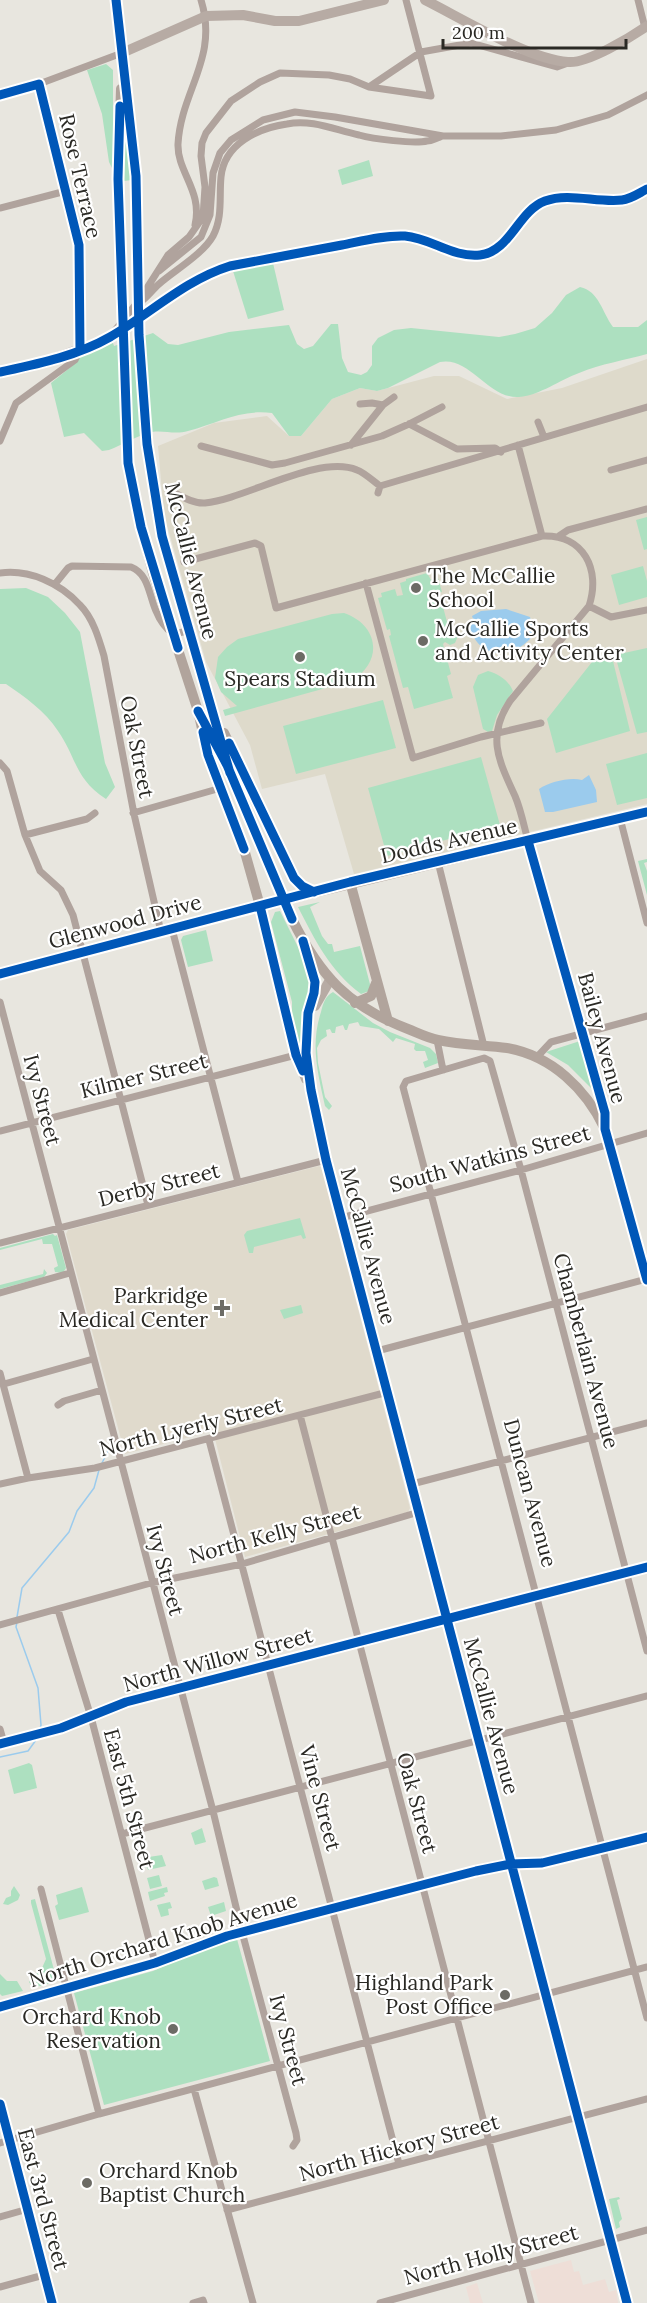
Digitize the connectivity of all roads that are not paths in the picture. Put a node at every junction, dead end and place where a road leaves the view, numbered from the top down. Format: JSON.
{"nodes":[{"id":1,"x":116,"y":0,"type":"edge"},
{"id":2,"x":201,"y":0,"type":"edge"},
{"id":3,"x":384,"y":0,"type":"edge"},
{"id":4,"x":406,"y":0,"type":"edge"},
{"id":5,"x":425,"y":0,"type":"edge"},
{"id":6,"x":638,"y":0,"type":"edge"},
{"id":7,"x":206,"y":16,"type":"junction"},
{"id":8,"x":646,"y":27,"type":"edge"},
{"id":9,"x":421,"y":52,"type":"junction"},
{"id":10,"x":122,"y":53,"type":"junction"},
{"id":11,"x":570,"y":63,"type":"junction"},
{"id":12,"x":39,"y":84,"type":"junction"},
{"id":13,"x":369,"y":87,"type":"junction"},
{"id":14,"x":1,"y":94,"type":"edge"},
{"id":15,"x":647,"y":95,"type":"edge"},
{"id":16,"x":443,"y":136,"type":"junction"},
{"id":17,"x":136,"y":176,"type":"tunnel mouth"},
{"id":18,"x":118,"y":178,"type":"tunnel mouth"},
{"id":19,"x":647,"y":189,"type":"edge"},
{"id":20,"x":66,"y":191,"type":"junction"},
{"id":21,"x":0,"y":208,"type":"edge"},
{"id":22,"x":194,"y":230,"type":"junction"},
{"id":23,"x":156,"y":274,"type":"junction"},
{"id":24,"x":130,"y":311,"type":"junction"},
{"id":25,"x":109,"y":338,"type":"junction"},
{"id":26,"x":80,"y":350,"type":"junction"},
{"id":27,"x":0,"y":372,"type":"edge"},
{"id":28,"x":394,"y":398,"type":"dead end"},
{"id":29,"x":360,"y":404,"type":"dead end"},
{"id":30,"x":382,"y":405,"type":"junction"},
{"id":31,"x":442,"y":407,"type":"dead end"},
{"id":32,"x":647,"y":407,"type":"edge"},
{"id":33,"x":538,"y":422,"type":"dead end"},
{"id":34,"x":410,"y":424,"type":"junction"},
{"id":35,"x":544,"y":437,"type":"junction"},
{"id":36,"x":0,"y":441,"type":"edge"},
{"id":37,"x":147,"y":444,"type":"tunnel mouth"},
{"id":38,"x":351,"y":445,"type":"junction"},
{"id":39,"x":518,"y":445,"type":"junction"},
{"id":40,"x":201,"y":446,"type":"dead end"},
{"id":41,"x":501,"y":452,"type":"junction"},
{"id":42,"x":300,"y":458,"type":"junction"},
{"id":43,"x":647,"y":460,"type":"edge"},
{"id":44,"x":128,"y":463,"type":"tunnel mouth"},
{"id":45,"x":611,"y":470,"type":"dead end"},
{"id":46,"x":298,"y":473,"type":"junction"},
{"id":47,"x":175,"y":493,"type":"dead end"},
{"id":48,"x":647,"y":509,"type":"edge"},
{"id":49,"x":543,"y":536,"type":"junction"},
{"id":50,"x":559,"y":536,"type":"junction"},
{"id":51,"x":184,"y":562,"type":"dead end"},
{"id":52,"x":171,"y":568,"type":"junction"},
{"id":53,"x":0,"y":573,"type":"edge"},
{"id":54,"x":153,"y":573,"type":"junction"},
{"id":55,"x":366,"y":583,"type":"junction"},
{"id":56,"x":55,"y":584,"type":"junction"},
{"id":57,"x":589,"y":606,"type":"junction"},
{"id":58,"x":647,"y":610,"type":"edge"},
{"id":59,"x":189,"y":631,"type":"junction"},
{"id":60,"x":173,"y":634,"type":"junction"},
{"id":61,"x":204,"y":684,"type":"junction"},
{"id":62,"x":198,"y":711,"type":"junction"},
{"id":63,"x":541,"y":723,"type":"dead end"},
{"id":64,"x":497,"y":735,"type":"junction"},
{"id":65,"x":0,"y":763,"type":"edge"},
{"id":66,"x":230,"y":773,"type":"junction"},
{"id":67,"x":221,"y":788,"type":"junction"},
{"id":68,"x":647,"y":812,"type":"edge"},
{"id":69,"x":95,"y":813,"type":"dead end"},
{"id":70,"x":133,"y":813,"type":"junction"},
{"id":71,"x":620,"y":818,"type":"junction"},
{"id":72,"x":25,"y":835,"type":"junction"},
{"id":73,"x":528,"y":841,"type":"junction"},
{"id":74,"x":438,"y":861,"type":"junction"},
{"id":75,"x":350,"y":882,"type":"junction"},
{"id":76,"x":314,"y":892,"type":"junction"},
{"id":77,"x":260,"y":906,"type":"junction"},
{"id":78,"x":647,"y":923,"type":"edge"},
{"id":79,"x":166,"y":930,"type":"junction"},
{"id":80,"x":303,"y":941,"type":"junction"},
{"id":81,"x":83,"y":952,"type":"junction"},
{"id":82,"x":0,"y":974,"type":"edge"},
{"id":83,"x":330,"y":980,"type":"junction"},
{"id":84,"x":376,"y":982,"type":"junction"},
{"id":85,"x":0,"y":1002,"type":"edge"},
{"id":86,"x":356,"y":1003,"type":"junction"},
{"id":87,"x":647,"y":1017,"type":"edge"},
{"id":88,"x":388,"y":1021,"type":"junction"},
{"id":89,"x":307,"y":1032,"type":"junction"},
{"id":90,"x":582,"y":1034,"type":"junction"},
{"id":91,"x":437,"y":1040,"type":"junction"},
{"id":92,"x":483,"y":1046,"type":"junction"},
{"id":93,"x":296,"y":1055,"type":"junction"},
{"id":94,"x":537,"y":1057,"type":"junction"},
{"id":95,"x":443,"y":1070,"type":"junction"},
{"id":96,"x":209,"y":1076,"type":"junction"},
{"id":97,"x":311,"y":1090,"type":"junction"},
{"id":98,"x":122,"y":1099,"type":"junction"},
{"id":99,"x":31,"y":1123,"type":"junction"},
{"id":100,"x":605,"y":1129,"type":"junction"},
{"id":101,"x":0,"y":1131,"type":"edge"},
{"id":102,"x":647,"y":1133,"type":"edge"},
{"id":103,"x":609,"y":1143,"type":"junction"},
{"id":104,"x":326,"y":1160,"type":"junction"},
{"id":105,"x":521,"y":1170,"type":"junction"},
{"id":106,"x":238,"y":1182,"type":"junction"},
{"id":107,"x":431,"y":1193,"type":"junction"},
{"id":108,"x":148,"y":1205,"type":"junction"},
{"id":109,"x":341,"y":1218,"type":"junction"},
{"id":110,"x":60,"y":1227,"type":"junction"},
{"id":111,"x":0,"y":1243,"type":"edge"},
{"id":112,"x":70,"y":1273,"type":"junction"},
{"id":113,"x":647,"y":1280,"type":"edge"},
{"id":114,"x":0,"y":1293,"type":"edge"},
{"id":115,"x":557,"y":1304,"type":"junction"},
{"id":116,"x":467,"y":1326,"type":"junction"},
{"id":117,"x":377,"y":1351,"type":"junction"},
{"id":118,"x":93,"y":1359,"type":"junction"},
{"id":119,"x":0,"y":1373,"type":"edge"},
{"id":120,"x":4,"y":1384,"type":"junction"},
{"id":121,"x":102,"y":1390,"type":"junction"},
{"id":122,"x":388,"y":1392,"type":"junction"},
{"id":123,"x":58,"y":1405,"type":"dead end"},
{"id":124,"x":300,"y":1416,"type":"junction"},
{"id":125,"x":647,"y":1423,"type":"edge"},
{"id":126,"x":591,"y":1437,"type":"junction"},
{"id":127,"x":209,"y":1440,"type":"junction"},
{"id":128,"x":120,"y":1462,"type":"junction"},
{"id":129,"x":502,"y":1462,"type":"junction"},
{"id":130,"x":28,"y":1478,"type":"junction"},
{"id":131,"x":0,"y":1484,"type":"edge"},
{"id":132,"x":412,"y":1484,"type":"junction"},
{"id":133,"x":419,"y":1512,"type":"junction"},
{"id":134,"x":330,"y":1537,"type":"junction"},
{"id":135,"x":242,"y":1564,"type":"junction"},
{"id":136,"x":647,"y":1568,"type":"edge"},
{"id":137,"x":626,"y":1573,"type":"junction"},
{"id":138,"x":151,"y":1583,"type":"junction"},
{"id":139,"x":537,"y":1596,"type":"junction"},
{"id":140,"x":58,"y":1610,"type":"junction"},
{"id":141,"x":447,"y":1618,"type":"junction"},
{"id":142,"x":0,"y":1625,"type":"edge"},
{"id":143,"x":357,"y":1643,"type":"junction"},
{"id":144,"x":647,"y":1651,"type":"edge"},
{"id":145,"x":267,"y":1665,"type":"junction"},
{"id":146,"x":180,"y":1688,"type":"junction"},
{"id":147,"x":647,"y":1696,"type":"edge"},
{"id":148,"x":90,"y":1717,"type":"junction"},
{"id":149,"x":568,"y":1718,"type":"junction"},
{"id":150,"x":0,"y":1729,"type":"edge"},
{"id":151,"x":478,"y":1740,"type":"junction"},
{"id":152,"x":2,"y":1744,"type":"edge"},
{"id":153,"x":390,"y":1763,"type":"junction"},
{"id":154,"x":300,"y":1786,"type":"junction"},
{"id":155,"x":213,"y":1811,"type":"junction"},
{"id":156,"x":122,"y":1834,"type":"junction"},
{"id":157,"x":647,"y":1837,"type":"edge"},
{"id":158,"x":603,"y":1848,"type":"junction"},
{"id":159,"x":511,"y":1864,"type":"junction"},
{"id":160,"x":422,"y":1885,"type":"junction"},
{"id":161,"x":40,"y":1889,"type":"dead end"},
{"id":162,"x":332,"y":1909,"type":"junction"},
{"id":163,"x":242,"y":1932,"type":"junction"},
{"id":164,"x":155,"y":1963,"type":"junction"},
{"id":165,"x":647,"y":1967,"type":"edge"},
{"id":166,"x":635,"y":1971,"type":"junction"},
{"id":167,"x":67,"y":1988,"type":"junction"},
{"id":168,"x":547,"y":1994,"type":"junction"},
{"id":169,"x":0,"y":2007,"type":"edge"},
{"id":170,"x":647,"y":2018,"type":"edge"},
{"id":171,"x":456,"y":2019,"type":"junction"},
{"id":172,"x":366,"y":2043,"type":"junction"},
{"id":173,"x":279,"y":2066,"type":"junction"},
{"id":174,"x":194,"y":2089,"type":"junction"},
{"id":175,"x":647,"y":2099,"type":"edge"},
{"id":176,"x":0,"y":2103,"type":"edge"},
{"id":177,"x":99,"y":2114,"type":"junction"},
{"id":178,"x":579,"y":2117,"type":"junction"},
{"id":179,"x":4,"y":2142,"type":"edge"},
{"id":180,"x":489,"y":2142,"type":"junction"},
{"id":181,"x":293,"y":2146,"type":"dead end"},
{"id":182,"x":399,"y":2164,"type":"junction"},
{"id":183,"x":28,"y":2209,"type":"junction"},
{"id":184,"x":227,"y":2210,"type":"junction"},
{"id":185,"x":0,"y":2217,"type":"edge"},
{"id":186,"x":647,"y":2230,"type":"edge"},
{"id":187,"x":611,"y":2239,"type":"junction"},
{"id":188,"x":521,"y":2264,"type":"junction"},
{"id":189,"x":44,"y":2275,"type":"junction"},
{"id":190,"x":0,"y":2287,"type":"edge"},
{"id":191,"x":203,"y":2302,"type":"edge"},
{"id":192,"x":52,"y":2303,"type":"edge"},
{"id":193,"x":193,"y":2303,"type":"edge"},
{"id":194,"x":253,"y":2303,"type":"edge"},
{"id":195,"x":380,"y":2303,"type":"edge"},
{"id":196,"x":531,"y":2303,"type":"edge"},
{"id":197,"x":627,"y":2303,"type":"edge"}],
"edges":[{"from":1,"to":10,"type":"main road"},
{"from":2,"to":7,"type":"street"},
{"from":3,"to":7,"type":"main road"},
{"from":4,"to":9,"type":"street"},
{"from":5,"to":11,"type":"main road"},
{"from":6,"to":8,"type":"street"},
{"from":7,"to":10,"type":"main road"},
{"from":7,"to":22,"type":"street"},
{"from":8,"to":11,"type":"main road"},
{"from":9,"to":11,"type":"street"},
{"from":9,"to":13,"type":"street"},
{"from":9,"to":13,"type":"street"},
{"from":10,"to":12,"type":"street"},
{"from":10,"to":17,"type":"main road"},
{"from":10,"to":18,"type":"main road"},
{"from":12,"to":14,"type":"street"},
{"from":12,"to":20,"type":"street","name":"Rose Terrace"},
{"from":13,"to":22,"type":"street"},
{"from":15,"to":16,"type":"street"},
{"from":16,"to":23,"type":"street"},
{"from":16,"to":24,"type":"street"},
{"from":19,"to":25,"type":"street"},
{"from":20,"to":21,"type":"street"},
{"from":20,"to":26,"type":"street","name":"Rose Terrace"},
{"from":22,"to":23,"type":"street"},
{"from":23,"to":24,"type":"street"},
{"from":24,"to":25,"type":"street"},
{"from":25,"to":26,"type":"street"},
{"from":26,"to":27,"type":"main road"},
{"from":26,"to":36,"type":"street"},
{"from":28,"to":30,"type":"street"},
{"from":29,"to":30,"type":"street"},
{"from":30,"to":38,"type":"street"},
{"from":31,"to":34,"type":"street"},
{"from":32,"to":35,"type":"street"},
{"from":33,"to":35,"type":"street"},
{"from":34,"to":38,"type":"street"},
{"from":34,"to":41,"type":"street"},
{"from":35,"to":39,"type":"street"},
{"from":37,"to":52,"type":"main road","name":"McCallie Avenue"},
{"from":38,"to":42,"type":"street"},
{"from":39,"to":41,"type":"street"},
{"from":39,"to":49,"type":"street"},
{"from":40,"to":42,"type":"street"},
{"from":41,"to":46,"type":"street"},
{"from":42,"to":46,"type":"street"},
{"from":43,"to":45,"type":"street"},
{"from":44,"to":54,"type":"main road","name":"McCallie Avenue"},
{"from":46,"to":47,"type":"street"},
{"from":48,"to":50,"type":"street"},
{"from":49,"to":50,"type":"street"},
{"from":49,"to":55,"type":"street"},
{"from":50,"to":57,"type":"street"},
{"from":51,"to":55,"type":"street"},
{"from":52,"to":54,"type":"main road"},
{"from":52,"to":59,"type":"main road","name":"McCallie Avenue"},
{"from":53,"to":56,"type":"street","name":"Oak Street"},
{"from":54,"to":60,"type":"main road","name":"McCallie Avenue"},
{"from":55,"to":64,"type":"street"},
{"from":56,"to":60,"type":"street"},
{"from":56,"to":70,"type":"street","name":"Oak Street"},
{"from":57,"to":58,"type":"street"},
{"from":57,"to":64,"type":"street"},
{"from":59,"to":60,"type":"street"},
{"from":59,"to":61,"type":"main road","name":"McCallie Avenue"},
{"from":60,"to":62,"type":"main road","name":"McCallie Avenue"},
{"from":61,"to":66,"type":"main road"},
{"from":61,"to":76,"type":"main road"},
{"from":62,"to":66,"type":"main road"},
{"from":62,"to":67,"type":"main road","name":"McCallie Avenue"},
{"from":63,"to":64,"type":"street"},
{"from":64,"to":73,"type":"street"},
{"from":65,"to":72,"type":"street"},
{"from":66,"to":80,"type":"main road","bridge":true},
{"from":67,"to":70,"type":"street"},
{"from":67,"to":77,"type":"main road","name":"McCallie Avenue"},
{"from":68,"to":71,"type":"main road","name":"Dodds Avenue"},
{"from":69,"to":72,"type":"street"},
{"from":70,"to":79,"type":"street","name":"Oak Street"},
{"from":71,"to":73,"type":"main road","name":"Dodds Avenue"},
{"from":71,"to":78,"type":"street"},
{"from":72,"to":81,"type":"street"},
{"from":73,"to":74,"type":"main road","name":"Dodds Avenue"},
{"from":73,"to":90,"type":"main road","name":"Bailey Avenue"},
{"from":74,"to":75,"type":"main road","name":"Dodds Avenue"},
{"from":74,"to":92,"type":"street"},
{"from":75,"to":76,"type":"main road","name":"Dodds Avenue"},
{"from":75,"to":84,"type":"main road"},
{"from":76,"to":77,"type":"main road","name":"Dodds Avenue"},
{"from":77,"to":79,"type":"main road","name":"Glenwood Drive"},
{"from":77,"to":93,"type":"main road"},
{"from":79,"to":81,"type":"main road","name":"Glenwood Drive"},
{"from":79,"to":96,"type":"street","name":"Oak Street"},
{"from":80,"to":83,"type":"main road"},
{"from":80,"to":89,"type":"main road","name":"McCallie Avenue"},
{"from":81,"to":82,"type":"main road","name":"Glenwood Drive"},
{"from":81,"to":98,"type":"street"},
{"from":83,"to":86,"type":"main road"},
{"from":83,"to":89,"type":"main road","name":"McCallie Avenue"},
{"from":84,"to":86,"type":"main road"},
{"from":84,"to":88,"type":"main road"},
{"from":85,"to":99,"type":"street","name":"Ivy Street"},
{"from":86,"to":88,"type":"main road"},
{"from":87,"to":90,"type":"street"},
{"from":88,"to":91,"type":"main road"},
{"from":89,"to":97,"type":"main road","name":"McCallie Avenue"},
{"from":90,"to":94,"type":"street"},
{"from":90,"to":100,"type":"main road","name":"Bailey Avenue"},
{"from":91,"to":92,"type":"main road"},
{"from":91,"to":95,"type":"street"},
{"from":92,"to":94,"type":"main road"},
{"from":93,"to":96,"type":"street","name":"Kilmer Street"},
{"from":93,"to":97,"type":"main road"},
{"from":94,"to":100,"type":"main road"},
{"from":95,"to":105,"type":"street","name":"Chamberlain Avenue"},
{"from":95,"to":107,"type":"street","name":"Duncan Avenue"},
{"from":96,"to":98,"type":"street","name":"Kilmer Street"},
{"from":96,"to":106,"type":"street","name":"Oak Street"},
{"from":97,"to":104,"type":"main road","name":"McCallie Avenue"},
{"from":98,"to":99,"type":"street","name":"Kilmer Street"},
{"from":98,"to":108,"type":"street"},
{"from":99,"to":101,"type":"street","name":"Kilmer Street"},
{"from":99,"to":110,"type":"street","name":"Ivy Street"},
{"from":100,"to":103,"type":"main road","name":"Bailey Avenue"},
{"from":102,"to":103,"type":"street","name":"South Watkins Street"},
{"from":103,"to":105,"type":"street","name":"South Watkins Street"},
{"from":103,"to":113,"type":"main road","name":"Bailey Avenue"},
{"from":104,"to":106,"type":"street","name":"Derby Street"},
{"from":104,"to":109,"type":"main road","name":"McCallie Avenue"},
{"from":105,"to":107,"type":"street","name":"South Watkins Street"},
{"from":105,"to":115,"type":"street","name":"Chamberlain Avenue"},
{"from":106,"to":108,"type":"street","name":"Derby Street"},
{"from":107,"to":109,"type":"street","name":"South Watkins Street"},
{"from":107,"to":116,"type":"street","name":"Duncan Avenue"},
{"from":108,"to":110,"type":"street","name":"Derby Street"},
{"from":109,"to":117,"type":"main road","name":"McCallie Avenue"},
{"from":110,"to":111,"type":"street","name":"Derby Street"},
{"from":110,"to":112,"type":"street","name":"Ivy Street"},
{"from":112,"to":114,"type":"street"},
{"from":112,"to":118,"type":"street","name":"Ivy Street"},
{"from":113,"to":115,"type":"street"},
{"from":115,"to":116,"type":"street"},
{"from":115,"to":126,"type":"street","name":"Chamberlain Avenue"},
{"from":116,"to":117,"type":"street"},
{"from":116,"to":129,"type":"street","name":"Duncan Avenue"},
{"from":117,"to":122,"type":"main road","name":"McCallie Avenue"},
{"from":118,"to":120,"type":"street"},
{"from":118,"to":121,"type":"street","name":"Ivy Street"},
{"from":119,"to":120,"type":"street"},
{"from":120,"to":130,"type":"street"},
{"from":121,"to":123,"type":"street"},
{"from":121,"to":128,"type":"street","name":"Ivy Street"},
{"from":122,"to":124,"type":"street","name":"North Lyerly Street"},
{"from":122,"to":132,"type":"main road","name":"McCallie Avenue"},
{"from":124,"to":127,"type":"street","name":"North Lyerly Street"},
{"from":124,"to":134,"type":"street","name":"Oak Street"},
{"from":125,"to":126,"type":"street"},
{"from":126,"to":129,"type":"street"},
{"from":126,"to":137,"type":"street","name":"Chamberlain Avenue"},
{"from":127,"to":128,"type":"street","name":"North Lyerly Street"},
{"from":127,"to":135,"type":"street","name":"Vine Street"},
{"from":128,"to":130,"type":"street","name":"North Lyerly Street"},
{"from":128,"to":138,"type":"street","name":"Ivy Street"},
{"from":129,"to":132,"type":"street"},
{"from":129,"to":139,"type":"street","name":"Duncan Avenue"},
{"from":130,"to":131,"type":"street","name":"North Lyerly Street"},
{"from":132,"to":133,"type":"main road","name":"McCallie Avenue"},
{"from":133,"to":134,"type":"street","name":"North Kelly Street"},
{"from":133,"to":141,"type":"main road","name":"McCallie Avenue"},
{"from":134,"to":135,"type":"street","name":"North Kelly Street"},
{"from":134,"to":143,"type":"street","name":"Oak Street"},
{"from":135,"to":138,"type":"street","name":"North Kelly Street"},
{"from":135,"to":145,"type":"street","name":"Vine Street"},
{"from":136,"to":137,"type":"main road","name":"North Willow Street"},
{"from":137,"to":139,"type":"main road","name":"North Willow Street"},
{"from":137,"to":144,"type":"street","name":"Chamberlain Avenue"},
{"from":138,"to":140,"type":"street","name":"North Kelly Street"},
{"from":138,"to":146,"type":"street","name":"Ivy Street"},
{"from":139,"to":141,"type":"main road","name":"North Willow Street"},
{"from":139,"to":149,"type":"street","name":"Duncan Avenue"},
{"from":140,"to":142,"type":"street","name":"North Kelly Street"},
{"from":140,"to":148,"type":"street","name":"East 5th Street"},
{"from":141,"to":143,"type":"main road","name":"North Willow Street"},
{"from":141,"to":151,"type":"main road","name":"McCallie Avenue"},
{"from":143,"to":145,"type":"main road","name":"North Willow Street"},
{"from":143,"to":153,"type":"street","name":"Oak Street"},
{"from":145,"to":146,"type":"main road","name":"North Willow Street"},
{"from":145,"to":154,"type":"street","name":"Vine Street"},
{"from":146,"to":148,"type":"main road","name":"North Willow Street"},
{"from":146,"to":155,"type":"street","name":"Ivy Street"},
{"from":147,"to":149,"type":"street"},
{"from":148,"to":152,"type":"main road","name":"North Willow Street"},
{"from":148,"to":156,"type":"street","name":"East 5th Street"},
{"from":149,"to":151,"type":"street"},
{"from":149,"to":158,"type":"street","name":"Duncan Avenue"},
{"from":150,"to":152,"type":"street"},
{"from":151,"to":153,"type":"street"},
{"from":151,"to":159,"type":"main road","name":"McCallie Avenue"},
{"from":153,"to":154,"type":"street"},
{"from":153,"to":160,"type":"street","name":"Oak Street"},
{"from":154,"to":155,"type":"street"},
{"from":154,"to":162,"type":"street","name":"Vine Street"},
{"from":155,"to":156,"type":"street"},
{"from":155,"to":163,"type":"street","name":"Ivy Street"},
{"from":156,"to":164,"type":"street","name":"East 5th Street"},
{"from":157,"to":158,"type":"street","name":"North Orchard Knob Avenue"},
{"from":158,"to":159,"type":"street","name":"North Orchard Knob Avenue"},
{"from":158,"to":166,"type":"street","name":"Duncan Avenue"},
{"from":159,"to":160,"type":"street","name":"North Orchard Knob Avenue"},
{"from":159,"to":168,"type":"main road","name":"McCallie Avenue"},
{"from":160,"to":162,"type":"street","name":"North Orchard Knob Avenue"},
{"from":160,"to":171,"type":"street","name":"Oak Street"},
{"from":161,"to":167,"type":"street"},
{"from":162,"to":163,"type":"street","name":"North Orchard Knob Avenue"},
{"from":162,"to":172,"type":"street","name":"Vine Street"},
{"from":163,"to":164,"type":"street","name":"North Orchard Knob Avenue"},
{"from":163,"to":173,"type":"street","name":"Ivy Street"},
{"from":164,"to":167,"type":"street","name":"North Orchard Knob Avenue"},
{"from":165,"to":166,"type":"street"},
{"from":166,"to":168,"type":"street"},
{"from":166,"to":170,"type":"street","name":"Duncan Avenue"},
{"from":167,"to":169,"type":"street","name":"North Orchard Knob Avenue"},
{"from":167,"to":177,"type":"street"},
{"from":168,"to":171,"type":"street"},
{"from":168,"to":178,"type":"main road","name":"McCallie Avenue"},
{"from":171,"to":172,"type":"street"},
{"from":171,"to":180,"type":"street","name":"Oak Street"},
{"from":172,"to":173,"type":"street"},
{"from":172,"to":182,"type":"street","name":"Vine Street"},
{"from":173,"to":174,"type":"street"},
{"from":173,"to":181,"type":"street","name":"Ivy Street"},
{"from":174,"to":177,"type":"street"},
{"from":174,"to":184,"type":"street"},
{"from":175,"to":178,"type":"street","name":"North Hickory Street"},
{"from":176,"to":179,"type":"main road","name":"East 3rd Street"},
{"from":177,"to":179,"type":"street"},
{"from":178,"to":180,"type":"street","name":"North Hickory Street"},
{"from":178,"to":187,"type":"main road","name":"McCallie Avenue"},
{"from":179,"to":183,"type":"main road","name":"East 3rd Street"},
{"from":180,"to":182,"type":"street","name":"North Hickory Street"},
{"from":180,"to":188,"type":"street","name":"Oak Street"},
{"from":182,"to":184,"type":"street","name":"North Hickory Street"},
{"from":183,"to":185,"type":"street"},
{"from":183,"to":189,"type":"main road","name":"East 3rd Street"},
{"from":184,"to":194,"type":"street"},
{"from":186,"to":187,"type":"street","name":"North Holly Street"},
{"from":187,"to":188,"type":"street","name":"North Holly Street"},
{"from":187,"to":197,"type":"main road","name":"McCallie Avenue"},
{"from":188,"to":195,"type":"street","name":"North Holly Street"},
{"from":188,"to":196,"type":"street","name":"Oak Street"},
{"from":189,"to":190,"type":"street"},
{"from":189,"to":192,"type":"main road","name":"East 3rd Street"},
{"from":191,"to":193,"type":"street"}]}
